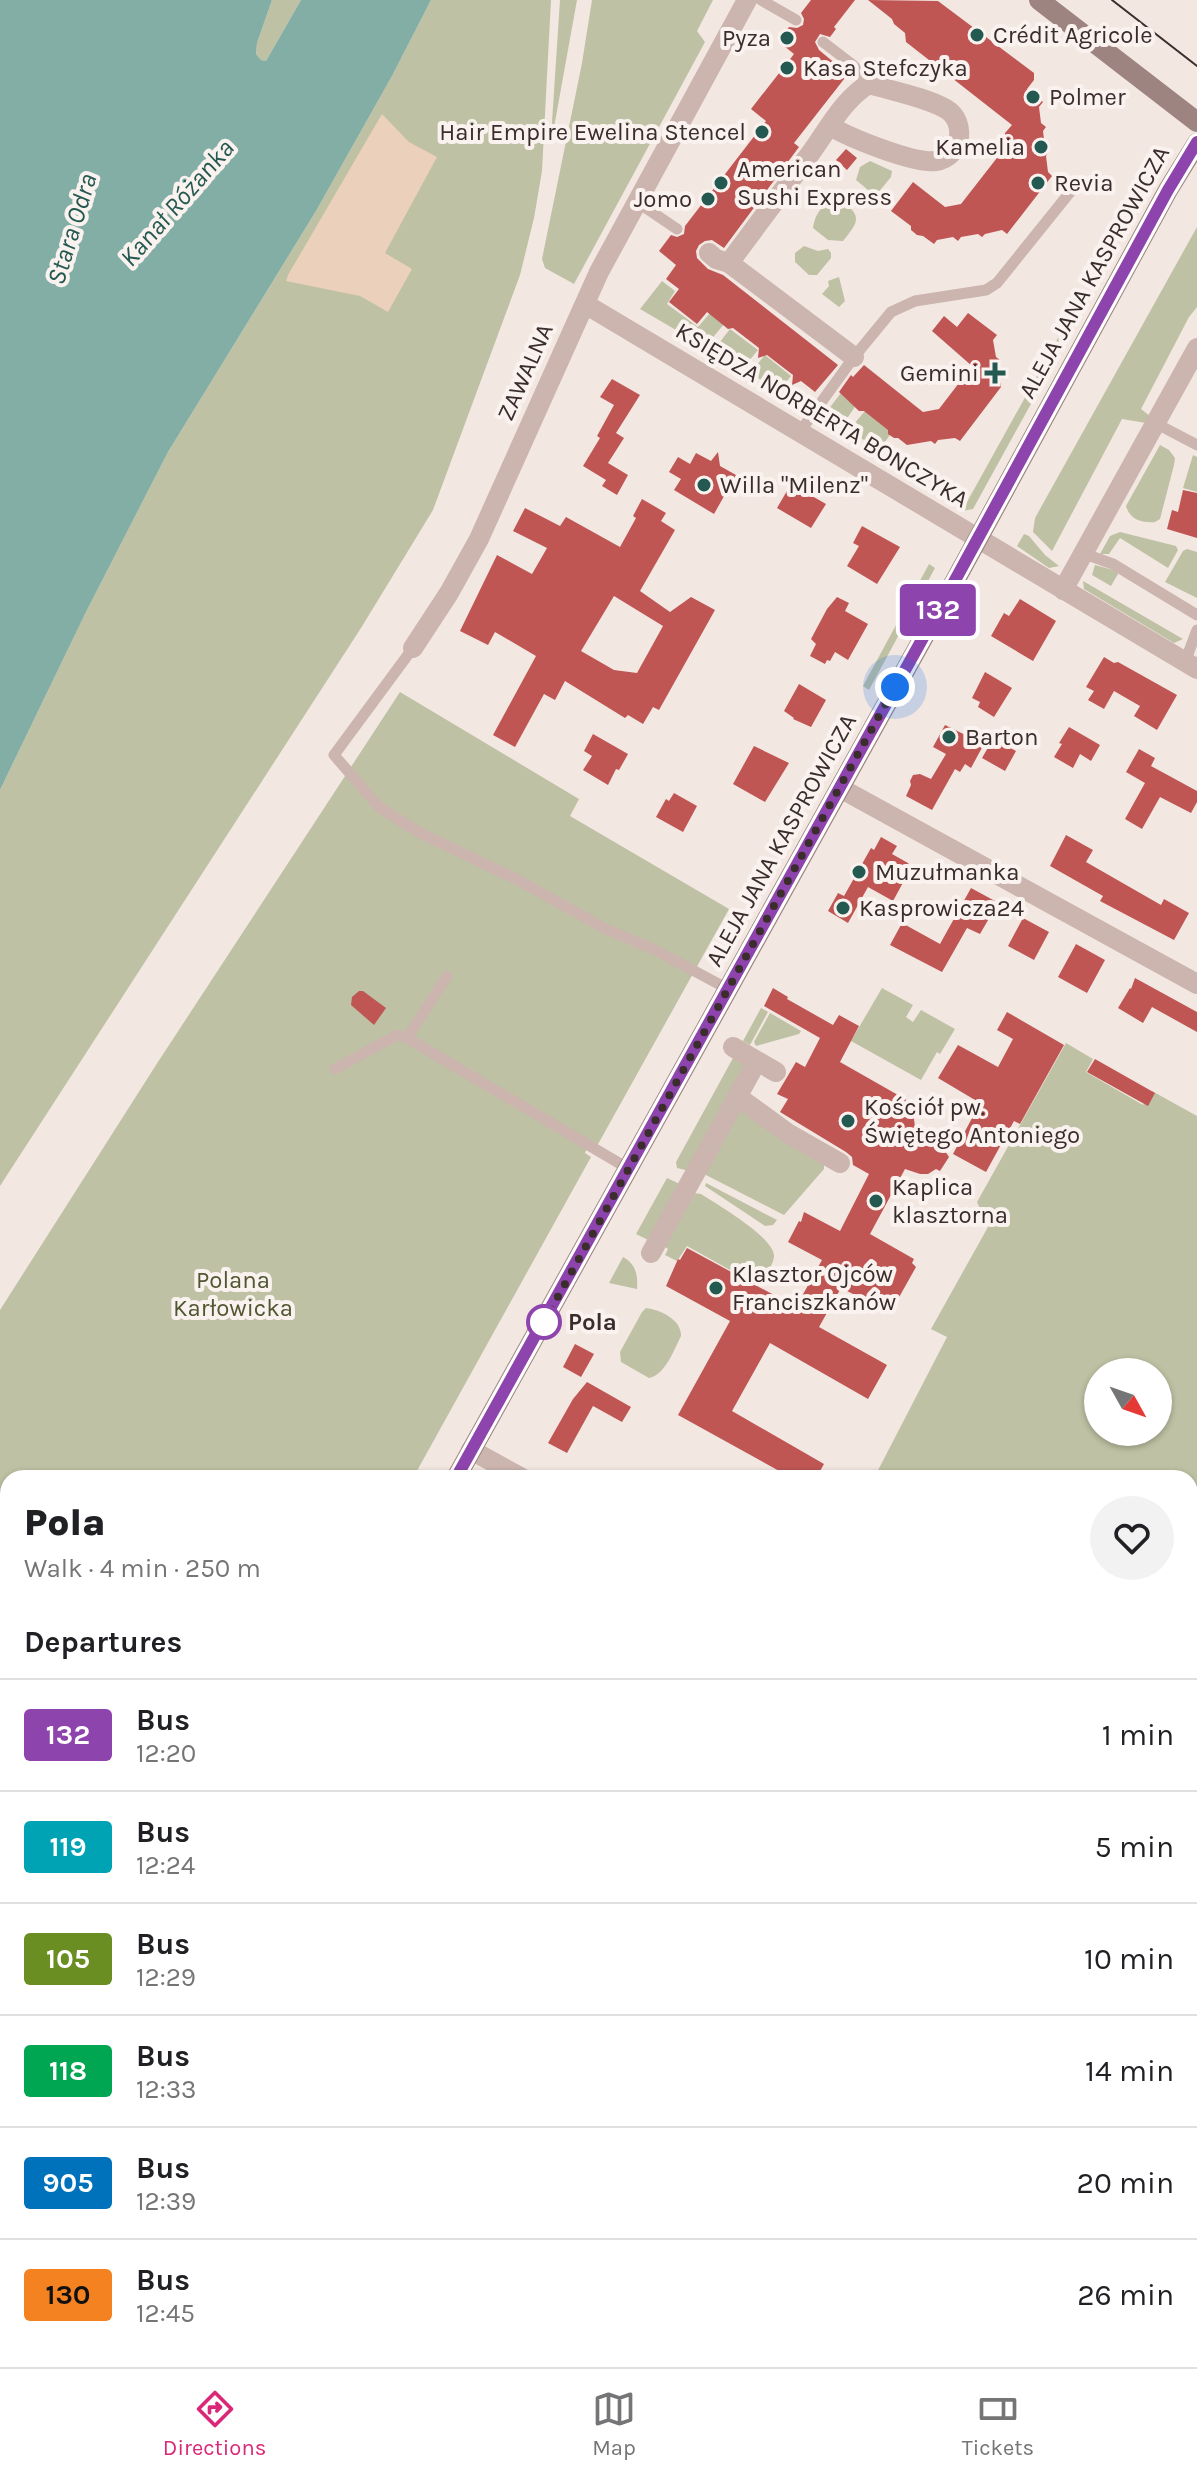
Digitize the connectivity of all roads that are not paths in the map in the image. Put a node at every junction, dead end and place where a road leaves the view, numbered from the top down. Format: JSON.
{"nodes":[{"id":1,"x":747,"y":0,"type":"edge"},
{"id":2,"x":761,"y":0,"type":"edge"},
{"id":3,"x":1039,"y":0,"type":"edge"},
{"id":4,"x":796,"y":20,"type":"dead end"},
{"id":5,"x":823,"y":42,"type":"dead end"},
{"id":6,"x":869,"y":84,"type":"junction"},
{"id":7,"x":1197,"y":122,"type":"edge"},
{"id":8,"x":830,"y":126,"type":"junction"},
{"id":9,"x":1197,"y":143,"type":"edge"},
{"id":10,"x":1071,"y":191,"type":"dead end"},
{"id":11,"x":637,"y":202,"type":"junction"},
{"id":12,"x":677,"y":229,"type":"dead end"},
{"id":13,"x":709,"y":253,"type":"dead end"},
{"id":14,"x":729,"y":263,"type":"junction"},
{"id":15,"x":585,"y":304,"type":"junction"},
{"id":16,"x":1197,"y":348,"type":"edge"},
{"id":17,"x":854,"y":357,"type":"junction"},
{"id":18,"x":1155,"y":423,"type":"junction"},
{"id":19,"x":799,"y":433,"type":"junction"},
{"id":20,"x":1197,"y":445,"type":"edge"},
{"id":21,"x":978,"y":537,"type":"junction"},
{"id":22,"x":1082,"y":553,"type":"junction"},
{"id":23,"x":1063,"y":590,"type":"junction"},
{"id":24,"x":1197,"y":615,"type":"edge"},
{"id":25,"x":1197,"y":630,"type":"edge"},
{"id":26,"x":413,"y":648,"type":"joint"},
{"id":27,"x":1191,"y":665,"type":"edge"},
{"id":28,"x":840,"y":788,"type":"junction"},
{"id":29,"x":447,"y":976,"type":"dead end"},
{"id":30,"x":1197,"y":984,"type":"edge"},
{"id":31,"x":728,"y":989,"type":"junction"},
{"id":32,"x":407,"y":1038,"type":"junction"},
{"id":33,"x":733,"y":1047,"type":"dead end"},
{"id":34,"x":757,"y":1061,"type":"junction"},
{"id":35,"x":335,"y":1069,"type":"dead end"},
{"id":36,"x":776,"y":1072,"type":"dead end"},
{"id":37,"x":738,"y":1097,"type":"junction"},
{"id":38,"x":840,"y":1163,"type":"dead end"},
{"id":39,"x":629,"y":1169,"type":"junction"},
{"id":40,"x":651,"y":1253,"type":"dead end"},
{"id":41,"x":471,"y":1450,"type":"junction"},
{"id":42,"x":460,"y":1470,"type":"edge"},
{"id":43,"x":507,"y":1470,"type":"edge"}],
"edges":[{"from":1,"to":11,"type":"street","name":"ZAWALNA"},
{"from":2,"to":4,"type":"lane"},
{"from":3,"to":7,"type":"street"},
{"from":5,"to":6,"type":"lane"},
{"from":6,"to":8,"type":"street"},
{"from":6,"to":8,"type":"street"},
{"from":8,"to":14,"type":"street"},
{"from":9,"to":21,"type":"street","name":"ALEJA JANA KASPROWICZA"},
{"from":10,"to":17,"type":"lane"},
{"from":11,"to":12,"type":"lane"},
{"from":11,"to":15,"type":"street","name":"ZAWALNA"},
{"from":13,"to":14,"type":"street"},
{"from":14,"to":17,"type":"street"},
{"from":15,"to":19,"type":"street","name":"KSIĘDZA NORBERTA BONCZYKA"},
{"from":15,"to":26,"type":"street","name":"ZAWALNA"},
{"from":16,"to":18,"type":"street"},
{"from":17,"to":19,"type":"lane"},
{"from":18,"to":20,"type":"lane"},
{"from":18,"to":22,"type":"street"},
{"from":19,"to":21,"type":"street","name":"KSIĘDZA NORBERTA BONCZYKA"},
{"from":21,"to":23,"type":"street","name":"KSIĘDZA NORBERTA BONCZYKA"},
{"from":21,"to":28,"type":"street","name":"ALEJA JANA KASPROWICZA"},
{"from":22,"to":23,"type":"street"},
{"from":22,"to":24,"type":"lane"},
{"from":23,"to":27,"type":"street","name":"KSIĘDZA NORBERTA BONCZYKA"},
{"from":25,"to":27,"type":"lane"},
{"from":26,"to":31,"type":"lane","name":"ZAWALNA"},
{"from":28,"to":30,"type":"street"},
{"from":28,"to":31,"type":"street","name":"ALEJA JANA KASPROWICZA"},
{"from":29,"to":32,"type":"lane"},
{"from":31,"to":39,"type":"street","name":"ALEJA JANA KASPROWICZA"},
{"from":32,"to":35,"type":"lane"},
{"from":32,"to":39,"type":"lane"},
{"from":33,"to":34,"type":"street"},
{"from":34,"to":36,"type":"street"},
{"from":34,"to":37,"type":"street"},
{"from":37,"to":38,"type":"street"},
{"from":37,"to":40,"type":"street"},
{"from":39,"to":41,"type":"street","name":"ALEJA JANA KASPROWICZA"},
{"from":41,"to":42,"type":"street","name":"ALEJA JANA KASPROWICZA"},
{"from":41,"to":43,"type":"street"}]}
